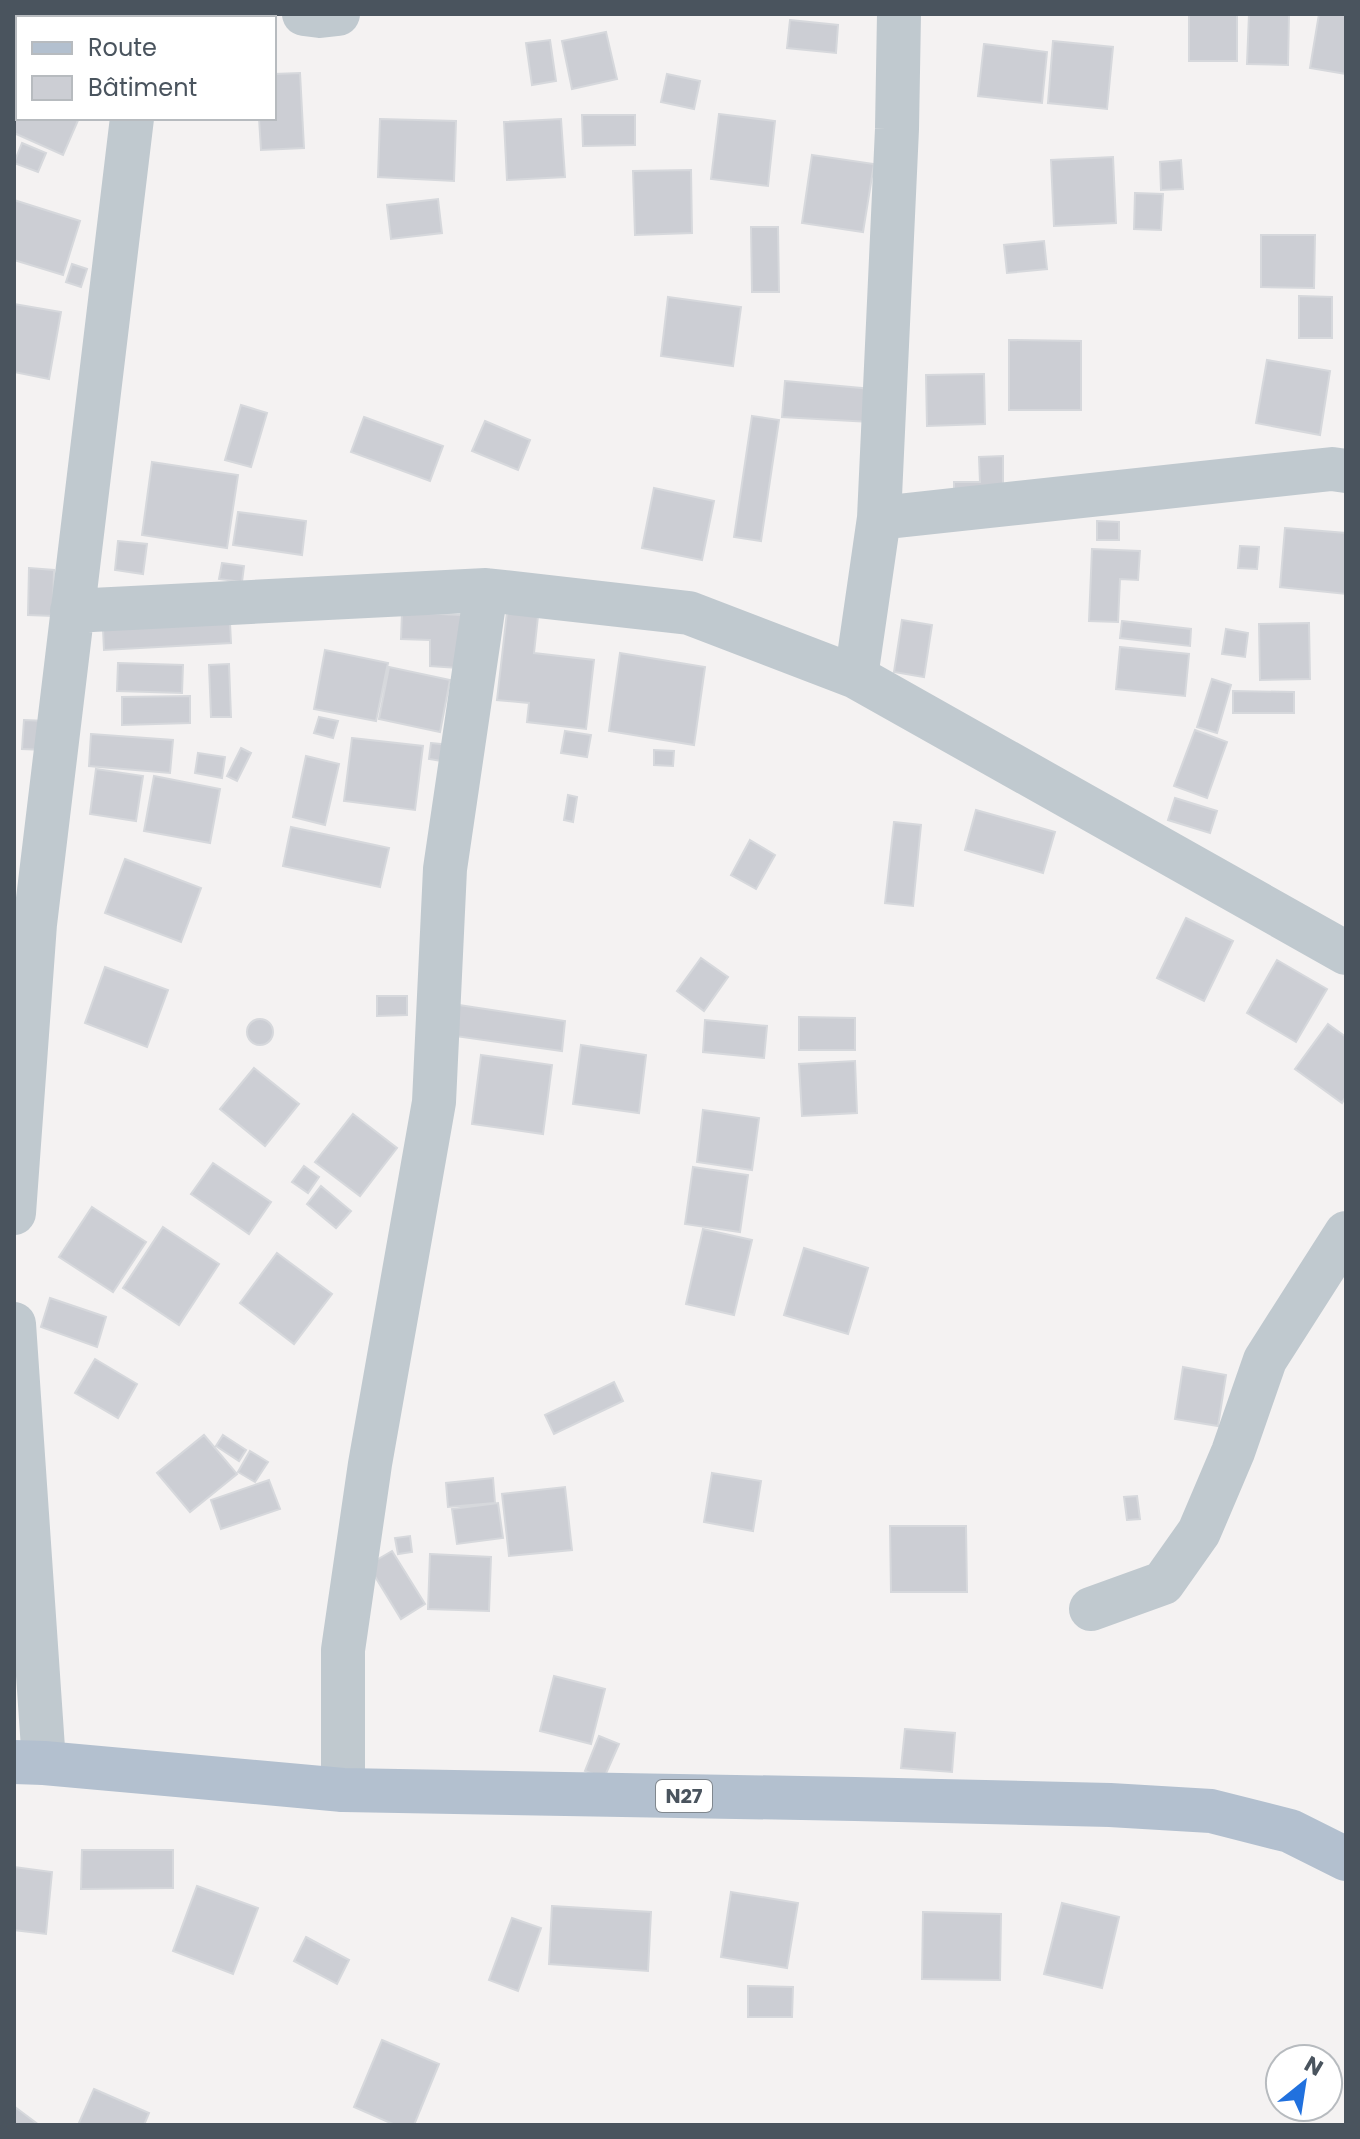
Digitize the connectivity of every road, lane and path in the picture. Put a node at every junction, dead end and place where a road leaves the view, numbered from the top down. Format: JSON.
{"nodes":[{"id":1,"x":304,"y":14,"type":"edge"},
{"id":2,"x":338,"y":14,"type":"edge"},
{"id":3,"x":899,"y":14,"type":"edge"},
{"id":4,"x":132,"y":120,"type":"edge"},
{"id":5,"x":1346,"y":471,"type":"edge"},
{"id":6,"x":879,"y":518,"type":"junction"},
{"id":7,"x":486,"y":590,"type":"junction"},
{"id":8,"x":72,"y":611,"type":"junction"},
{"id":9,"x":856,"y":677,"type":"junction"},
{"id":10,"x":24,"y":921,"type":"edge"},
{"id":11,"x":1346,"y":953,"type":"edge"},
{"id":12,"x":14,"y":1213,"type":"edge"},
{"id":13,"x":1346,"y":1233,"type":"edge"},
{"id":14,"x":14,"y":1324,"type":"edge"},
{"id":15,"x":1091,"y":1609,"type":"dead end"},
{"id":16,"x":29,"y":1763,"type":"edge"},
{"id":17,"x":343,"y":1790,"type":"junction"},
{"id":18,"x":1346,"y":1859,"type":"edge"}],
"edges":[{"from":1,"to":2,"type":"street"},
{"from":3,"to":6,"type":"street"},
{"from":4,"to":8,"type":"street"},
{"from":5,"to":6,"type":"street"},
{"from":6,"to":9,"type":"street"},
{"from":7,"to":8,"type":"street"},
{"from":7,"to":9,"type":"street"},
{"from":7,"to":17,"type":"street"},
{"from":8,"to":10,"type":"street"},
{"from":9,"to":11,"type":"street"},
{"from":10,"to":12,"type":"street"},
{"from":13,"to":15,"type":"street"},
{"from":14,"to":16,"type":"street"},
{"from":16,"to":17,"type":"main road","number":"N27"},
{"from":17,"to":18,"type":"main road","number":"N27"}]}
